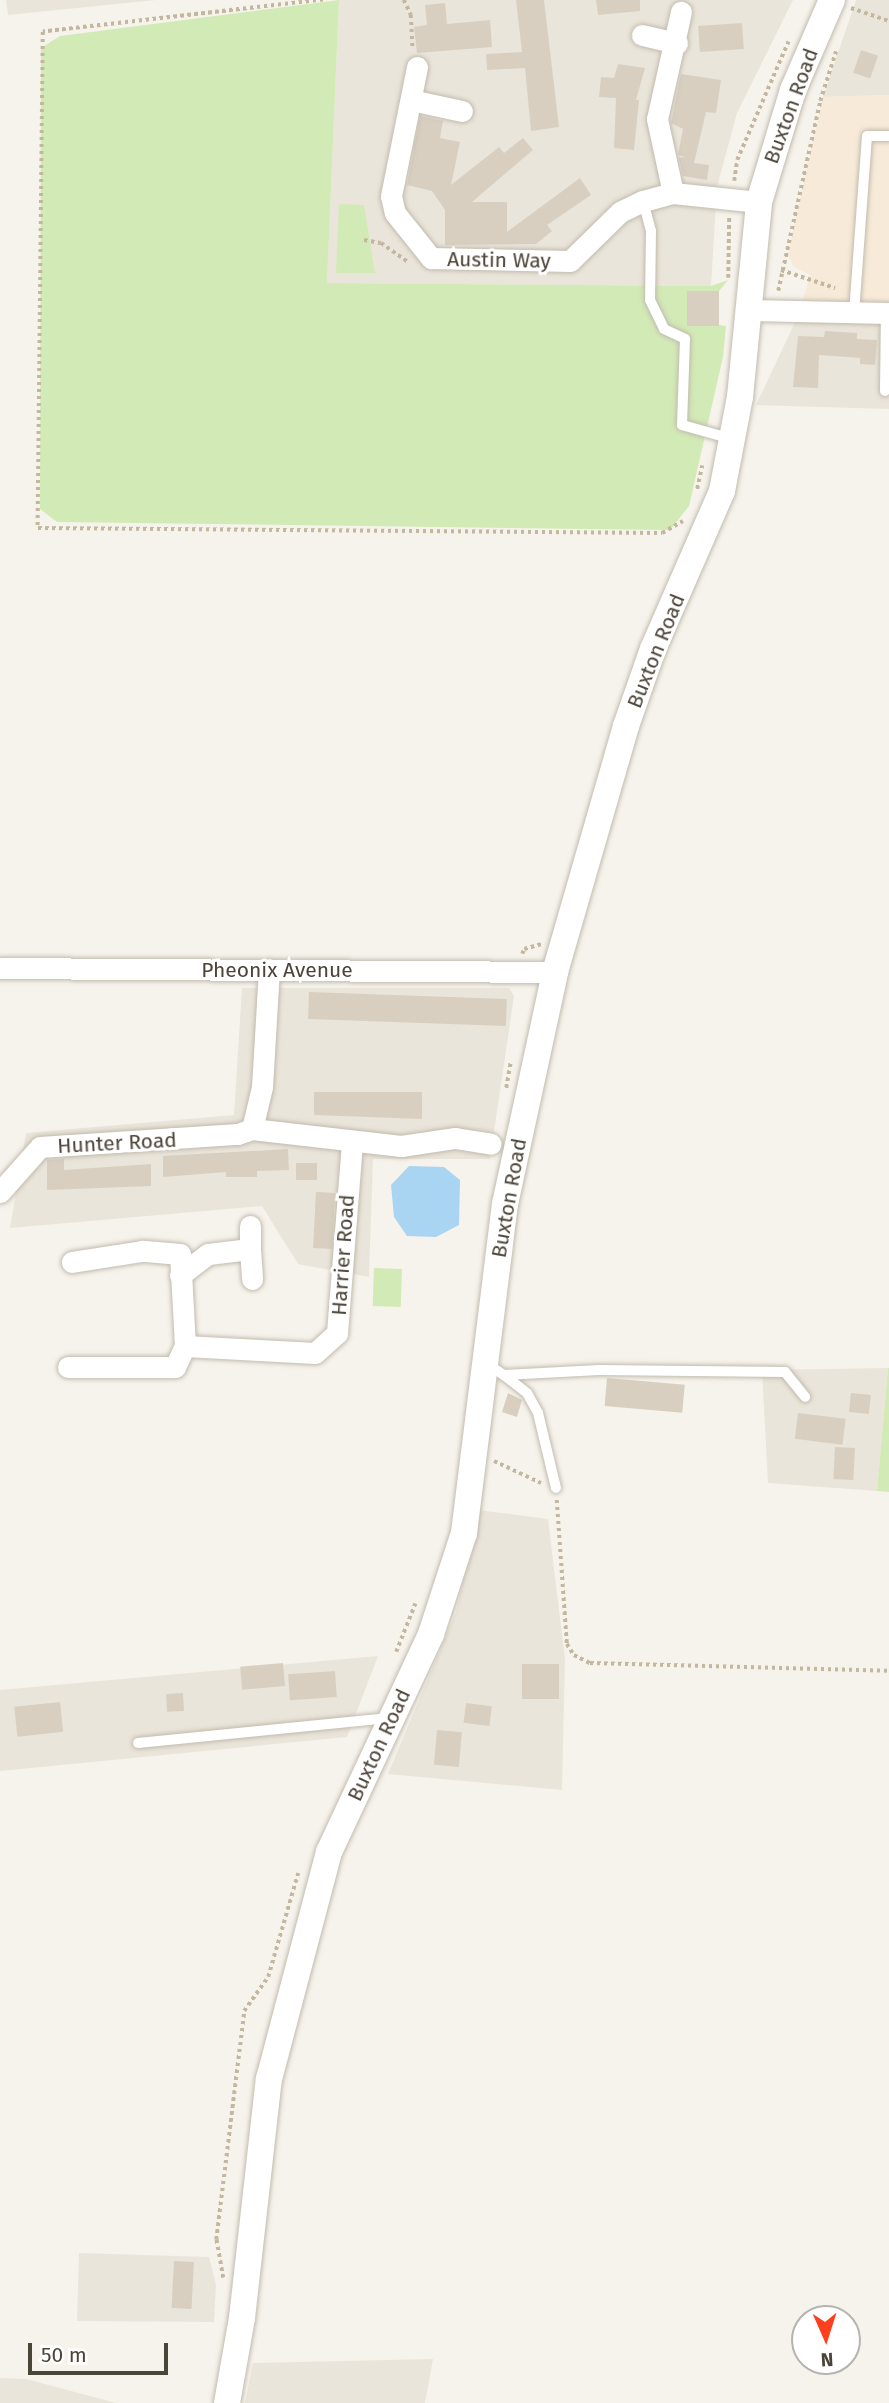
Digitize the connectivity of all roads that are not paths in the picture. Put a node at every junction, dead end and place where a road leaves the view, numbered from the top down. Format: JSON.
{"nodes":[{"id":1,"x":839,"y":8,"type":"edge"},
{"id":2,"x":681,"y":12,"type":"dead end"},
{"id":3,"x":642,"y":35,"type":"dead end"},
{"id":4,"x":677,"y":43,"type":"junction"},
{"id":5,"x":417,"y":67,"type":"road end"},
{"id":6,"x":411,"y":100,"type":"junction"},
{"id":7,"x":462,"y":111,"type":"dead end"},
{"id":8,"x":889,"y":136,"type":"edge"},
{"id":9,"x":673,"y":193,"type":"junction"},
{"id":10,"x":643,"y":201,"type":"junction"},
{"id":11,"x":759,"y":202,"type":"junction"},
{"id":12,"x":762,"y":310,"type":"junction"},
{"id":13,"x":854,"y":313,"type":"junction"},
{"id":14,"x":887,"y":313,"type":"edge"},
{"id":15,"x":885,"y":391,"type":"dead end"},
{"id":16,"x":722,"y":437,"type":"junction"},
{"id":17,"x":0,"y":968,"type":"edge"},
{"id":18,"x":268,"y":970,"type":"junction"},
{"id":19,"x":555,"y":972,"type":"junction"},
{"id":20,"x":253,"y":1129,"type":"junction"},
{"id":21,"x":352,"y":1143,"type":"junction"},
{"id":22,"x":491,"y":1144,"type":"dead end"},
{"id":23,"x":0,"y":1192,"type":"edge"},
{"id":24,"x":250,"y":1226,"type":"dead end"},
{"id":25,"x":250,"y":1249,"type":"junction"},
{"id":26,"x":72,"y":1262,"type":"dead end"},
{"id":27,"x":180,"y":1275,"type":"junction"},
{"id":28,"x":252,"y":1279,"type":"dead end"},
{"id":29,"x":185,"y":1346,"type":"junction"},
{"id":30,"x":68,"y":1367,"type":"dead end"},
{"id":31,"x":495,"y":1369,"type":"junction"},
{"id":32,"x":805,"y":1397,"type":"dead end"},
{"id":33,"x":556,"y":1488,"type":"road end"},
{"id":34,"x":392,"y":1718,"type":"junction"},
{"id":35,"x":138,"y":1743,"type":"dead end"},
{"id":36,"x":227,"y":2403,"type":"edge"}],
"edges":[{"from":1,"to":11,"type":"street","name":"Buxton Road"},
{"from":2,"to":4,"type":"street"},
{"from":3,"to":4,"type":"street"},
{"from":4,"to":9,"type":"street"},
{"from":5,"to":6,"type":"street","name":"Austin Way"},
{"from":6,"to":7,"type":"street"},
{"from":6,"to":10,"type":"street","name":"Austin Way"},
{"from":8,"to":13,"type":"lane"},
{"from":9,"to":10,"type":"street","name":"Austin Way"},
{"from":9,"to":11,"type":"street","name":"Austin Way"},
{"from":10,"to":16,"type":"lane"},
{"from":11,"to":12,"type":"street","name":"Buxton Road"},
{"from":12,"to":13,"type":"street"},
{"from":12,"to":16,"type":"street","name":"Buxton Road"},
{"from":13,"to":14,"type":"street"},
{"from":14,"to":15,"type":"lane"},
{"from":16,"to":19,"type":"street","name":"Buxton Road"},
{"from":17,"to":18,"type":"street","name":"Pheonix Avenue"},
{"from":18,"to":19,"type":"street","name":"Pheonix Avenue"},
{"from":18,"to":20,"type":"street"},
{"from":19,"to":31,"type":"street","name":"Buxton Road"},
{"from":20,"to":21,"type":"street","name":"Hunter Road"},
{"from":20,"to":23,"type":"street","name":"Hunter Road"},
{"from":21,"to":22,"type":"street","name":"Hunter Road"},
{"from":21,"to":29,"type":"street","name":"Harrier Road"},
{"from":24,"to":25,"type":"street"},
{"from":25,"to":27,"type":"street"},
{"from":25,"to":28,"type":"street"},
{"from":26,"to":27,"type":"street"},
{"from":27,"to":29,"type":"street"},
{"from":29,"to":30,"type":"street"},
{"from":31,"to":32,"type":"lane"},
{"from":31,"to":33,"type":"lane"},
{"from":31,"to":34,"type":"street","name":"Buxton Road"},
{"from":34,"to":35,"type":"lane"},
{"from":34,"to":36,"type":"street","name":"Buxton Road"}]}
